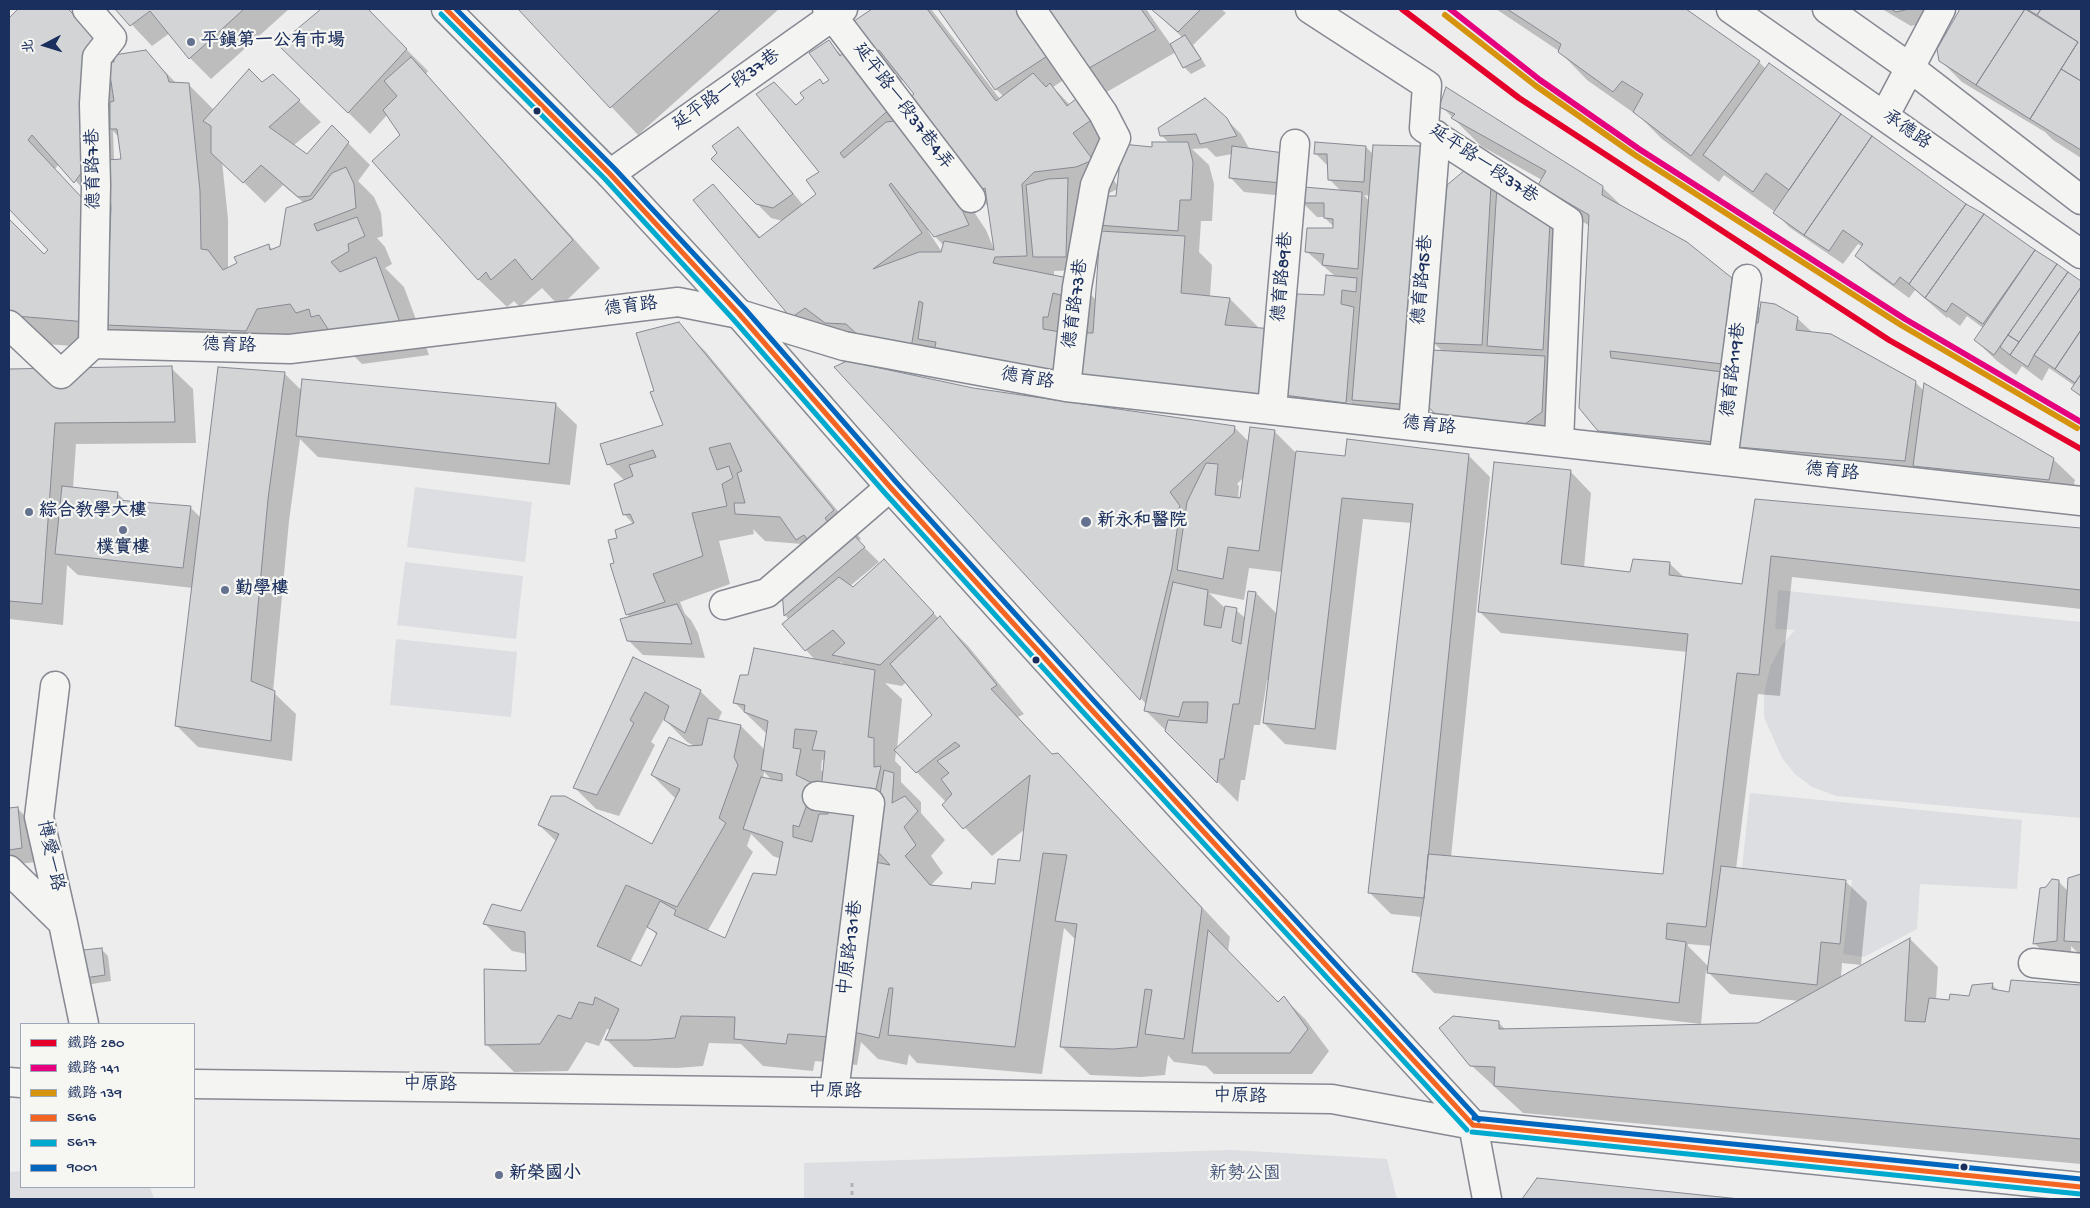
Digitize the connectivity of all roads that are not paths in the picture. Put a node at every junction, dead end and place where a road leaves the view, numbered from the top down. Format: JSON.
{"nodes":[{"id":1,"x":87,"y":9,"type":"edge"},
{"id":2,"x":446,"y":9,"type":"edge"},
{"id":3,"x":1031,"y":9,"type":"edge"},
{"id":4,"x":1310,"y":9,"type":"edge"},
{"id":5,"x":1731,"y":9,"type":"edge"},
{"id":6,"x":1827,"y":9,"type":"edge"},
{"id":7,"x":1941,"y":9,"type":"edge"},
{"id":8,"x":835,"y":11,"type":"edge"},
{"id":9,"x":1761,"y":17,"type":"edge"},
{"id":10,"x":1909,"y":67,"type":"junction"},
{"id":11,"x":1885,"y":115,"type":"junction"},
{"id":12,"x":1436,"y":135,"type":"junction"},
{"id":13,"x":1295,"y":144,"type":"dead end"},
{"id":14,"x":610,"y":174,"type":"junction"},
{"id":15,"x":971,"y":198,"type":"dead end"},
{"id":16,"x":2081,"y":200,"type":"edge"},
{"id":17,"x":2081,"y":254,"type":"edge"},
{"id":18,"x":1747,"y":279,"type":"dead end"},
{"id":19,"x":739,"y":314,"type":"junction"},
{"id":20,"x":9,"y":325,"type":"edge"},
{"id":21,"x":93,"y":344,"type":"junction"},
{"id":22,"x":1066,"y":387,"type":"junction"},
{"id":23,"x":1272,"y":409,"type":"junction"},
{"id":24,"x":1413,"y":425,"type":"junction"},
{"id":25,"x":1559,"y":442,"type":"junction"},
{"id":26,"x":1724,"y":461,"type":"junction"},
{"id":27,"x":890,"y":487,"type":"junction"},
{"id":28,"x":2081,"y":501,"type":"edge"},
{"id":29,"x":724,"y":605,"type":"dead end"},
{"id":30,"x":55,"y":686,"type":"dead end"},
{"id":31,"x":818,"y":796,"type":"dead end"},
{"id":32,"x":9,"y":870,"type":"edge"},
{"id":33,"x":64,"y":923,"type":"junction"},
{"id":34,"x":2033,"y":963,"type":"dead end"},
{"id":35,"x":2081,"y":968,"type":"edge"},
{"id":36,"x":84,"y":1023,"type":"edge"},
{"id":37,"x":195,"y":1084,"type":"edge"},
{"id":38,"x":834,"y":1092,"type":"junction"},
{"id":39,"x":1473,"y":1125,"type":"junction"},
{"id":40,"x":2081,"y":1187,"type":"edge"},
{"id":41,"x":1486,"y":1199,"type":"edge"}],
"edges":[{"from":1,"to":21,"type":"main road","name":"德育路7巷"},
{"from":2,"to":14,"type":"main road"},
{"from":3,"to":22,"type":"main road","name":"德育路73巷"},
{"from":4,"to":12,"type":"main road","name":"延平路一段37巷"},
{"from":5,"to":9,"type":"main road","name":"承德路"},
{"from":6,"to":10,"type":"main road"},
{"from":7,"to":10,"type":"main road"},
{"from":8,"to":14,"type":"main road","name":"延平路一段37巷"},
{"from":8,"to":15,"type":"main road","name":"延平路一段37巷4弄"},
{"from":9,"to":11,"type":"main road","name":"承德路"},
{"from":10,"to":11,"type":"main road"},
{"from":10,"to":16,"type":"main road"},
{"from":11,"to":17,"type":"main road","name":"承德路"},
{"from":12,"to":24,"type":"main road","name":"德育路95巷"},
{"from":12,"to":25,"type":"main road","name":"延平路一段37巷"},
{"from":13,"to":23,"type":"main road","name":"德育路89巷"},
{"from":14,"to":19,"type":"main road"},
{"from":18,"to":26,"type":"main road","name":"德育路119巷"},
{"from":19,"to":21,"type":"main road","name":"德育路"},
{"from":19,"to":22,"type":"main road","name":"德育路"},
{"from":19,"to":27,"type":"main road"},
{"from":20,"to":21,"type":"main road"},
{"from":22,"to":23,"type":"main road","name":"德育路"},
{"from":23,"to":24,"type":"main road","name":"德育路"},
{"from":24,"to":25,"type":"main road","name":"德育路"},
{"from":25,"to":26,"type":"main road","name":"德育路"},
{"from":26,"to":28,"type":"main road","name":"德育路"},
{"from":27,"to":29,"type":"main road"},
{"from":27,"to":39,"type":"main road"},
{"from":30,"to":33,"type":"main road","name":"博愛一路"},
{"from":31,"to":38,"type":"main road","name":"中原路131巷"},
{"from":32,"to":33,"type":"main road"},
{"from":33,"to":36,"type":"main road","name":"博愛一路"},
{"from":34,"to":35,"type":"main road"},
{"from":37,"to":38,"type":"main road","name":"中原路"},
{"from":38,"to":39,"type":"main road","name":"中原路"},
{"from":39,"to":40,"type":"main road","name":"中原路"},
{"from":39,"to":41,"type":"main road"}]}
